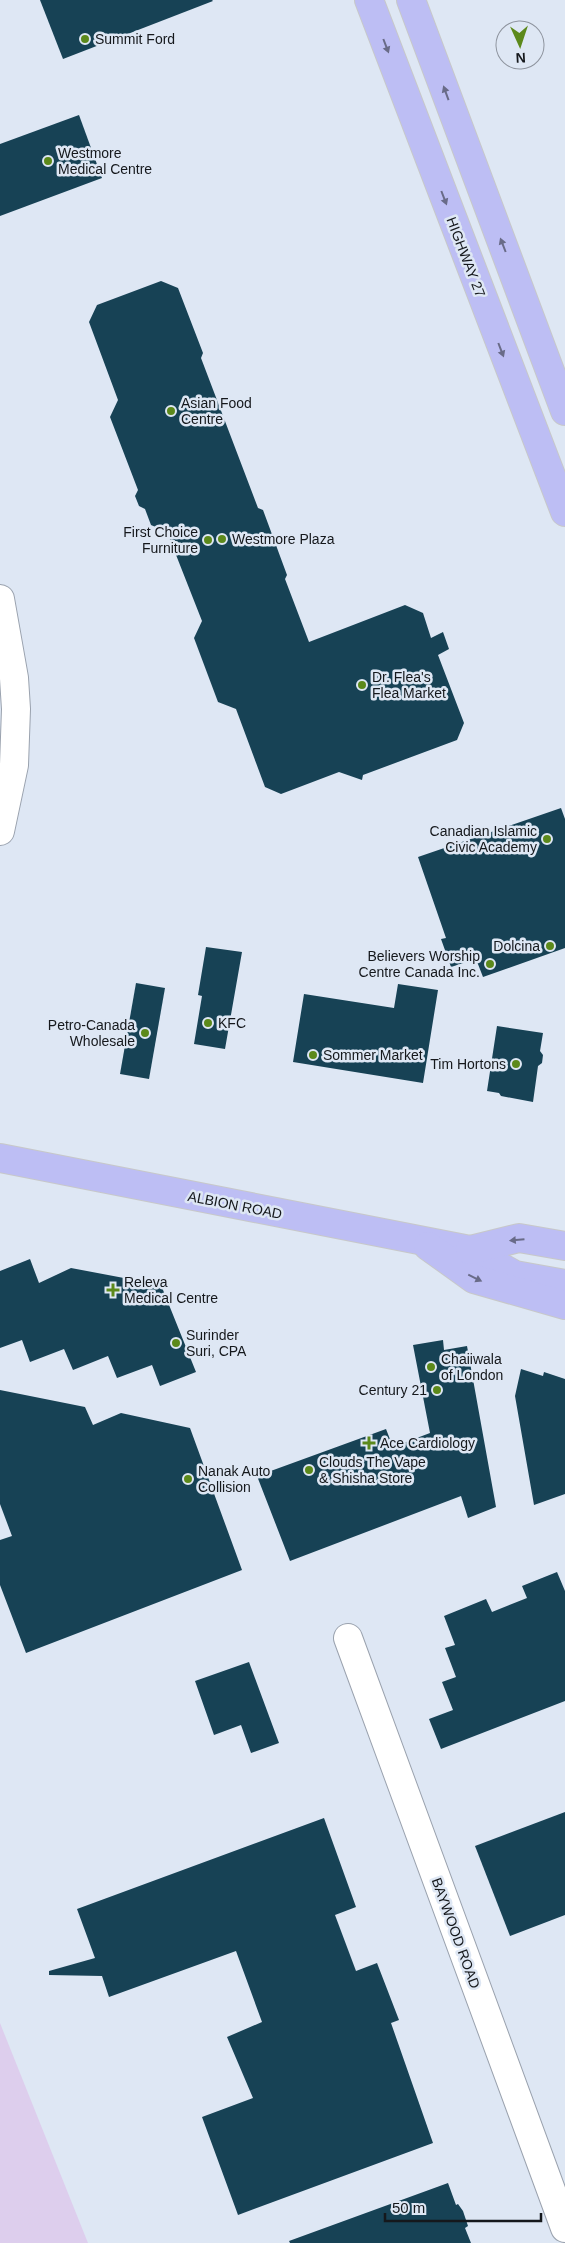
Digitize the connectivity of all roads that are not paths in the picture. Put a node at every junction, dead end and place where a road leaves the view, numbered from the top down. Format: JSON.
{"nodes":[{"id":1,"x":369,"y":0,"type":"edge"},
{"id":2,"x":411,"y":0,"type":"edge"},
{"id":3,"x":565,"y":411,"type":"edge"},
{"id":4,"x":565,"y":512,"type":"edge"},
{"id":5,"x":0,"y":599,"type":"edge"},
{"id":6,"x":0,"y":831,"type":"edge"},
{"id":7,"x":0,"y":1158,"type":"edge"},
{"id":8,"x":420,"y":1241,"type":"junction"},
{"id":9,"x":565,"y":1246,"type":"edge"},
{"id":10,"x":470,"y":1250,"type":"junction"},
{"id":11,"x":565,"y":1284,"type":"edge"},
{"id":12,"x":565,"y":1305,"type":"edge"},
{"id":13,"x":348,"y":1638,"type":"dead end"},
{"id":14,"x":565,"y":2228,"type":"edge"}],
"edges":[{"from":1,"to":4,"type":"main road","name":"HIGHWAY 27","one_way":true},
{"from":3,"to":2,"type":"main road","one_way":true},
{"from":5,"to":6,"type":"street"},
{"from":7,"to":8,"type":"main road","name":"ALBION ROAD"},
{"from":8,"to":10,"type":"main road","name":"ALBION ROAD"},
{"from":8,"to":12,"type":"main road","one_way":true},
{"from":9,"to":10,"type":"main road","name":"ALBION ROAD","one_way":true},
{"from":10,"to":11,"type":"main road","name":"ALBION ROAD"},
{"from":13,"to":14,"type":"street","name":"BAYWOOD ROAD"}]}
